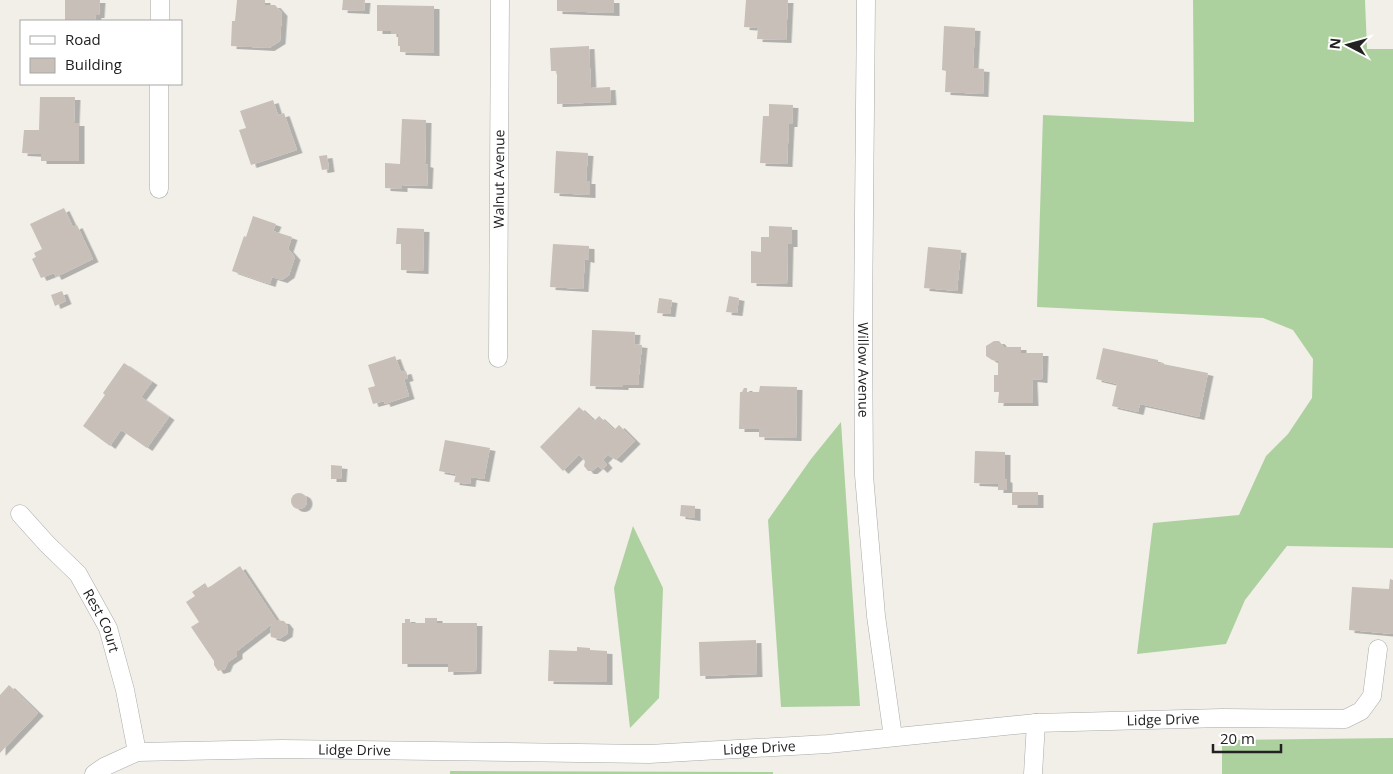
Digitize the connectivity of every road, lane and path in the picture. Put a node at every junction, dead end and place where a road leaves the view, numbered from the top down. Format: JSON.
{"nodes":[{"id":1,"x":160,"y":0,"type":"edge"},
{"id":2,"x":500,"y":0,"type":"edge"},
{"id":3,"x":866,"y":0,"type":"edge"},
{"id":4,"x":160,"y":20,"type":"edge"},
{"id":5,"x":160,"y":85,"type":"edge"},
{"id":6,"x":159,"y":189,"type":"dead end"},
{"id":7,"x":498,"y":358,"type":"dead end"},
{"id":8,"x":20,"y":514,"type":"dead end"},
{"id":9,"x":1378,"y":649,"type":"dead end"},
{"id":10,"x":1036,"y":723,"type":"junction"},
{"id":11,"x":893,"y":737,"type":"junction"},
{"id":12,"x":138,"y":752,"type":"junction"},
{"id":13,"x":94,"y":774,"type":"edge"},
{"id":14,"x":1033,"y":774,"type":"edge"}],
"edges":[{"from":1,"to":4,"type":"street"},
{"from":2,"to":7,"type":"street","name":"Walnut Avenue"},
{"from":3,"to":11,"type":"street","name":"Willow Avenue"},
{"from":5,"to":6,"type":"street"},
{"from":8,"to":12,"type":"street","name":"Rest Court"},
{"from":9,"to":10,"type":"street","name":"Lidge Drive"},
{"from":10,"to":11,"type":"street","name":"Lidge Drive"},
{"from":10,"to":14,"type":"street"},
{"from":11,"to":12,"type":"street","name":"Lidge Drive"},
{"from":12,"to":13,"type":"street","name":"Lidge Drive"}]}
